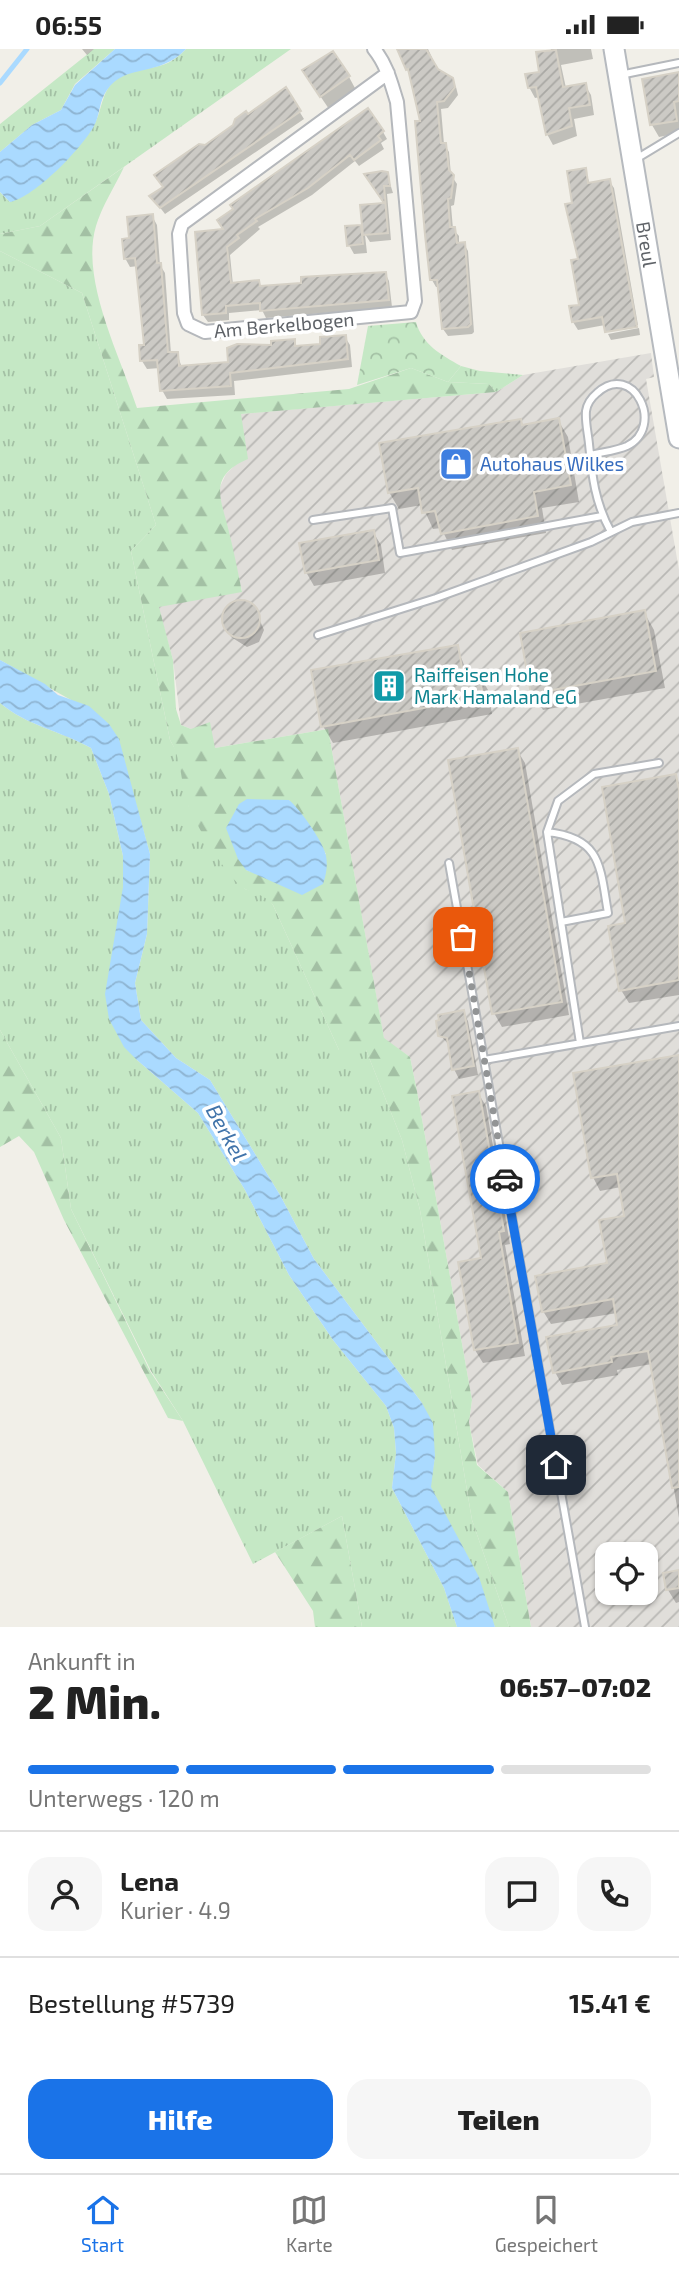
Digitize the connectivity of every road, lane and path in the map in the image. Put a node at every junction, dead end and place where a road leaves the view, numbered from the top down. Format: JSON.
{"nodes":[{"id":1,"x":374,"y":49,"type":"edge"},
{"id":2,"x":614,"y":49,"type":"edge"},
{"id":3,"x":679,"y":63,"type":"edge"},
{"id":4,"x":388,"y":73,"type":"junction"},
{"id":5,"x":619,"y":76,"type":"junction"},
{"id":6,"x":679,"y":133,"type":"edge"},
{"id":7,"x":633,"y":160,"type":"junction"},
{"id":8,"x":679,"y":437,"type":"edge"},
{"id":9,"x":590,"y":455,"type":"junction"},
{"id":10,"x":679,"y":513,"type":"edge"},
{"id":11,"x":602,"y":516,"type":"junction"},
{"id":12,"x":313,"y":520,"type":"dead end"},
{"id":13,"x":611,"y":532,"type":"junction"},
{"id":14,"x":318,"y":635,"type":"dead end"},
{"id":15,"x":659,"y":763,"type":"dead end"},
{"id":16,"x":547,"y":832,"type":"junction"},
{"id":17,"x":449,"y":863,"type":"dead end"},
{"id":18,"x":561,"y":922,"type":"junction"},
{"id":19,"x":679,"y":1026,"type":"edge"},
{"id":20,"x":580,"y":1043,"type":"junction"},
{"id":21,"x":484,"y":1060,"type":"junction"},
{"id":22,"x":585,"y":1627,"type":"edge"}],
"edges":[{"from":1,"to":4,"type":"street","name":"Am Berkelbogen"},
{"from":2,"to":5,"type":"main road","name":"Breul"},
{"from":3,"to":5,"type":"lane"},
{"from":4,"to":4,"type":"street","name":"Am Berkelbogen"},
{"from":5,"to":7,"type":"main road","name":"Breul"},
{"from":6,"to":7,"type":"lane"},
{"from":7,"to":8,"type":"main road","name":"Breul"},
{"from":9,"to":9,"type":"lane"},
{"from":9,"to":11,"type":"lane"},
{"from":10,"to":13,"type":"lane"},
{"from":11,"to":12,"type":"lane"},
{"from":11,"to":13,"type":"lane"},
{"from":13,"to":14,"type":"lane"},
{"from":15,"to":16,"type":"lane"},
{"from":16,"to":18,"type":"lane"},
{"from":16,"to":18,"type":"lane"},
{"from":17,"to":21,"type":"lane"},
{"from":18,"to":20,"type":"lane"},
{"from":19,"to":20,"type":"lane"},
{"from":20,"to":21,"type":"lane"},
{"from":21,"to":22,"type":"lane"}]}
